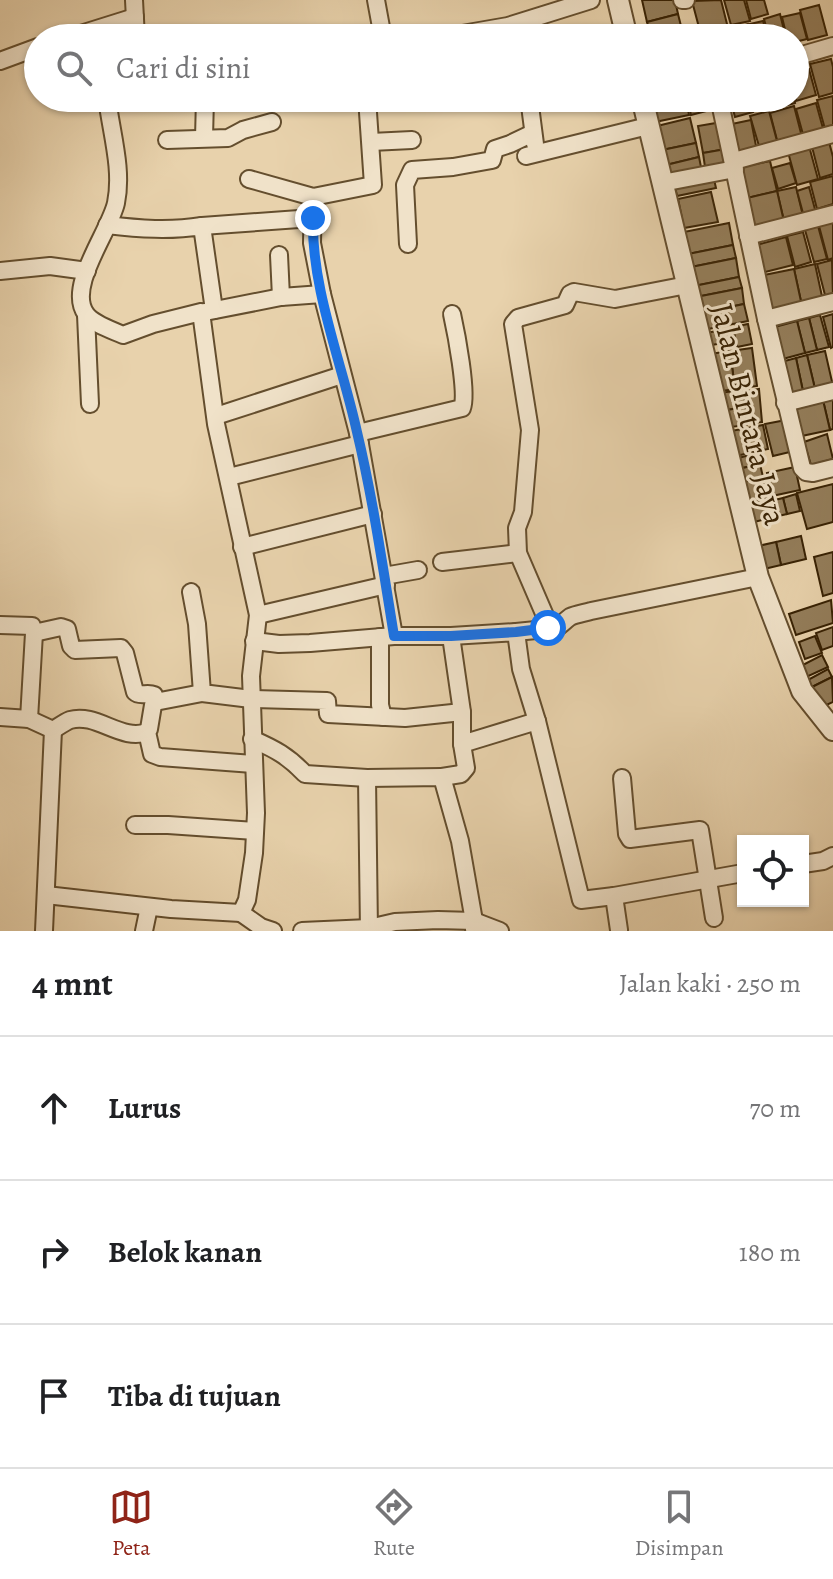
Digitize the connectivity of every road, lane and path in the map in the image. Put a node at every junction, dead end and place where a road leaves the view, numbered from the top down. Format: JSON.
{"nodes":[{"id":1,"x":134,"y":0,"type":"edge"},
{"id":2,"x":376,"y":0,"type":"edge"},
{"id":3,"x":591,"y":0,"type":"edge"},
{"id":4,"x":618,"y":0,"type":"edge"},
{"id":5,"x":135,"y":17,"type":"junction"},
{"id":6,"x":113,"y":24,"type":"edge"},
{"id":7,"x":135,"y":24,"type":"edge"},
{"id":8,"x":380,"y":24,"type":"edge"},
{"id":9,"x":514,"y":24,"type":"edge"},
{"id":10,"x":624,"y":24,"type":"edge"},
{"id":11,"x":833,"y":46,"type":"edge"},
{"id":12,"x":24,"y":52,"type":"edge"},
{"id":13,"x":809,"y":53,"type":"edge"},
{"id":14,"x":0,"y":61,"type":"edge"},
{"id":15,"x":109,"y":112,"type":"edge"},
{"id":16,"x":205,"y":112,"type":"edge"},
{"id":17,"x":368,"y":112,"type":"edge"},
{"id":18,"x":531,"y":112,"type":"edge"},
{"id":19,"x":645,"y":112,"type":"edge"},
{"id":20,"x":722,"y":112,"type":"edge"},
{"id":21,"x":272,"y":122,"type":"dead end"},
{"id":22,"x":648,"y":126,"type":"junction"},
{"id":23,"x":533,"y":133,"type":"junction"},
{"id":24,"x":833,"y":134,"type":"edge"},
{"id":25,"x":204,"y":138,"type":"junction"},
{"id":26,"x":167,"y":140,"type":"dead end"},
{"id":27,"x":412,"y":140,"type":"dead end"},
{"id":28,"x":371,"y":142,"type":"junction"},
{"id":29,"x":734,"y":165,"type":"junction"},
{"id":30,"x":249,"y":179,"type":"dead end"},
{"id":31,"x":662,"y":183,"type":"junction"},
{"id":32,"x":313,"y":197,"type":"junction"},
{"id":33,"x":833,"y":214,"type":"edge"},
{"id":34,"x":313,"y":218,"type":"junction"},
{"id":35,"x":107,"y":225,"type":"junction"},
{"id":36,"x":202,"y":226,"type":"junction"},
{"id":37,"x":748,"y":236,"type":"junction"},
{"id":38,"x":408,"y":244,"type":"dead end"},
{"id":39,"x":279,"y":255,"type":"dead end"},
{"id":40,"x":0,"y":271,"type":"edge"},
{"id":41,"x":87,"y":271,"type":"junction"},
{"id":42,"x":687,"y":285,"type":"junction"},
{"id":43,"x":322,"y":294,"type":"junction"},
{"id":44,"x":281,"y":297,"type":"junction"},
{"id":45,"x":833,"y":302,"type":"edge"},
{"id":46,"x":208,"y":311,"type":"junction"},
{"id":47,"x":452,"y":314,"type":"dead end"},
{"id":48,"x":86,"y":315,"type":"junction"},
{"id":49,"x":766,"y":319,"type":"junction"},
{"id":50,"x":342,"y":375,"type":"junction"},
{"id":51,"x":833,"y":391,"type":"edge"},
{"id":52,"x":785,"y":403,"type":"junction"},
{"id":53,"x":90,"y":404,"type":"dead end"},
{"id":54,"x":216,"y":416,"type":"junction"},
{"id":55,"x":359,"y":438,"type":"junction"},
{"id":56,"x":833,"y":468,"type":"edge"},
{"id":57,"x":229,"y":477,"type":"junction"},
{"id":58,"x":373,"y":514,"type":"junction"},
{"id":59,"x":242,"y":547,"type":"junction"},
{"id":60,"x":518,"y":553,"type":"junction"},
{"id":61,"x":442,"y":562,"type":"dead end"},
{"id":62,"x":418,"y":570,"type":"dead end"},
{"id":63,"x":758,"y":577,"type":"junction"},
{"id":64,"x":385,"y":580,"type":"junction"},
{"id":65,"x":191,"y":592,"type":"dead end"},
{"id":66,"x":258,"y":615,"type":"junction"},
{"id":67,"x":0,"y":625,"type":"edge"},
{"id":68,"x":546,"y":629,"type":"junction"},
{"id":69,"x":516,"y":632,"type":"junction"},
{"id":70,"x":34,"y":633,"type":"junction"},
{"id":71,"x":387,"y":636,"type":"junction"},
{"id":72,"x":451,"y":636,"type":"junction"},
{"id":73,"x":254,"y":641,"type":"junction"},
{"id":74,"x":202,"y":693,"type":"junction"},
{"id":75,"x":251,"y":699,"type":"junction"},
{"id":76,"x":155,"y":702,"type":"junction"},
{"id":77,"x":462,"y":712,"type":"junction"},
{"id":78,"x":0,"y":717,"type":"edge"},
{"id":79,"x":383,"y":717,"type":"junction"},
{"id":80,"x":29,"y":719,"type":"junction"},
{"id":81,"x":537,"y":721,"type":"junction"},
{"id":82,"x":53,"y":730,"type":"junction"},
{"id":83,"x":833,"y":730,"type":"edge"},
{"id":84,"x":147,"y":732,"type":"junction"},
{"id":85,"x":252,"y":739,"type":"junction"},
{"id":86,"x":462,"y":744,"type":"junction"},
{"id":87,"x":253,"y":764,"type":"junction"},
{"id":88,"x":442,"y":777,"type":"junction"},
{"id":89,"x":367,"y":778,"type":"junction"},
{"id":90,"x":622,"y":778,"type":"dead end"},
{"id":91,"x":135,"y":825,"type":"dead end"},
{"id":92,"x":255,"y":831,"type":"junction"},
{"id":93,"x":833,"y":856,"type":"edge"},
{"id":94,"x":809,"y":863,"type":"edge"},
{"id":95,"x":737,"y":874,"type":"edge"},
{"id":96,"x":707,"y":879,"type":"junction"},
{"id":97,"x":46,"y":895,"type":"junction"},
{"id":98,"x":614,"y":896,"type":"junction"},
{"id":99,"x":149,"y":907,"type":"junction"},
{"id":100,"x":222,"y":912,"type":"junction"},
{"id":101,"x":241,"y":913,"type":"junction"},
{"id":102,"x":714,"y":918,"type":"dead end"},
{"id":103,"x":474,"y":926,"type":"edge"},
{"id":104,"x":369,"y":930,"type":"edge"},
{"id":105,"x":619,"y":930,"type":"edge"},
{"id":106,"x":44,"y":931,"type":"edge"},
{"id":107,"x":144,"y":931,"type":"edge"},
{"id":108,"x":220,"y":931,"type":"edge"},
{"id":109,"x":273,"y":931,"type":"edge"},
{"id":110,"x":302,"y":931,"type":"edge"},
{"id":111,"x":500,"y":931,"type":"edge"}],
"edges":[{"from":1,"to":5,"type":"street"},
{"from":2,"to":8,"type":"street"},
{"from":3,"to":9,"type":"street"},
{"from":4,"to":10,"type":"street"},
{"from":5,"to":6,"type":"street"},
{"from":5,"to":7,"type":"street"},
{"from":11,"to":13,"type":"street"},
{"from":12,"to":14,"type":"street"},
{"from":15,"to":35,"type":"street"},
{"from":16,"to":25,"type":"street"},
{"from":17,"to":28,"type":"street"},
{"from":18,"to":23,"type":"street"},
{"from":19,"to":22,"type":"street","name":"Jalan Bintara Jaya"},
{"from":20,"to":29,"type":"street"},
{"from":21,"to":25,"type":"street"},
{"from":22,"to":23,"type":"street"},
{"from":22,"to":31,"type":"street","name":"Jalan Bintara Jaya"},
{"from":23,"to":38,"type":"street"},
{"from":24,"to":29,"type":"street"},
{"from":25,"to":26,"type":"street"},
{"from":27,"to":28,"type":"street"},
{"from":28,"to":32,"type":"street"},
{"from":29,"to":31,"type":"street"},
{"from":29,"to":37,"type":"street"},
{"from":30,"to":32,"type":"street"},
{"from":31,"to":42,"type":"street","name":"Jalan Bintara Jaya"},
{"from":32,"to":34,"type":"street"},
{"from":33,"to":37,"type":"street"},
{"from":34,"to":36,"type":"street"},
{"from":34,"to":43,"type":"street"},
{"from":35,"to":36,"type":"street"},
{"from":35,"to":41,"type":"street"},
{"from":36,"to":46,"type":"street"},
{"from":37,"to":49,"type":"street"},
{"from":39,"to":44,"type":"street"},
{"from":40,"to":41,"type":"street"},
{"from":41,"to":48,"type":"street"},
{"from":42,"to":60,"type":"street"},
{"from":42,"to":63,"type":"street","name":"Jalan Bintara Jaya"},
{"from":43,"to":44,"type":"street"},
{"from":43,"to":50,"type":"street"},
{"from":44,"to":46,"type":"street"},
{"from":45,"to":49,"type":"street"},
{"from":46,"to":48,"type":"street"},
{"from":46,"to":54,"type":"street"},
{"from":47,"to":55,"type":"street"},
{"from":48,"to":53,"type":"street"},
{"from":49,"to":52,"type":"street"},
{"from":50,"to":54,"type":"street"},
{"from":50,"to":55,"type":"street"},
{"from":51,"to":52,"type":"street"},
{"from":52,"to":56,"type":"street"},
{"from":54,"to":57,"type":"street"},
{"from":55,"to":57,"type":"street"},
{"from":55,"to":58,"type":"street"},
{"from":57,"to":59,"type":"street"},
{"from":58,"to":59,"type":"street"},
{"from":58,"to":64,"type":"street"},
{"from":59,"to":66,"type":"street"},
{"from":60,"to":61,"type":"street"},
{"from":60,"to":68,"type":"street"},
{"from":62,"to":64,"type":"street"},
{"from":63,"to":68,"type":"street"},
{"from":63,"to":83,"type":"street","name":"Jalan Bintara Jaya"},
{"from":64,"to":66,"type":"street"},
{"from":64,"to":71,"type":"street"},
{"from":65,"to":74,"type":"street"},
{"from":66,"to":73,"type":"street"},
{"from":67,"to":70,"type":"street"},
{"from":68,"to":69,"type":"street"},
{"from":69,"to":72,"type":"street"},
{"from":69,"to":81,"type":"street"},
{"from":70,"to":76,"type":"street"},
{"from":70,"to":80,"type":"street"},
{"from":71,"to":72,"type":"street"},
{"from":71,"to":73,"type":"street"},
{"from":71,"to":79,"type":"street"},
{"from":72,"to":77,"type":"street"},
{"from":73,"to":75,"type":"street"},
{"from":74,"to":75,"type":"street"},
{"from":74,"to":76,"type":"street"},
{"from":75,"to":79,"type":"street"},
{"from":75,"to":85,"type":"street"},
{"from":76,"to":84,"type":"street"},
{"from":77,"to":79,"type":"street"},
{"from":77,"to":86,"type":"street"},
{"from":78,"to":80,"type":"street"},
{"from":80,"to":82,"type":"street"},
{"from":81,"to":86,"type":"street"},
{"from":81,"to":98,"type":"street"},
{"from":82,"to":84,"type":"street"},
{"from":82,"to":97,"type":"street"},
{"from":84,"to":87,"type":"street"},
{"from":85,"to":87,"type":"street"},
{"from":85,"to":89,"type":"street"},
{"from":86,"to":88,"type":"street"},
{"from":87,"to":92,"type":"street"},
{"from":88,"to":89,"type":"street"},
{"from":88,"to":103,"type":"street"},
{"from":89,"to":104,"type":"street"},
{"from":90,"to":96,"type":"street"},
{"from":91,"to":92,"type":"street"},
{"from":92,"to":101,"type":"street"},
{"from":93,"to":94,"type":"street"},
{"from":95,"to":96,"type":"street"},
{"from":96,"to":98,"type":"street"},
{"from":96,"to":102,"type":"street"},
{"from":97,"to":99,"type":"street"},
{"from":97,"to":106,"type":"street"},
{"from":98,"to":105,"type":"street"},
{"from":99,"to":100,"type":"street"},
{"from":99,"to":107,"type":"street"},
{"from":100,"to":101,"type":"street"},
{"from":100,"to":108,"type":"street"},
{"from":101,"to":109,"type":"street"},
{"from":103,"to":104,"type":"street"},
{"from":103,"to":111,"type":"street"},
{"from":104,"to":110,"type":"street"}]}
